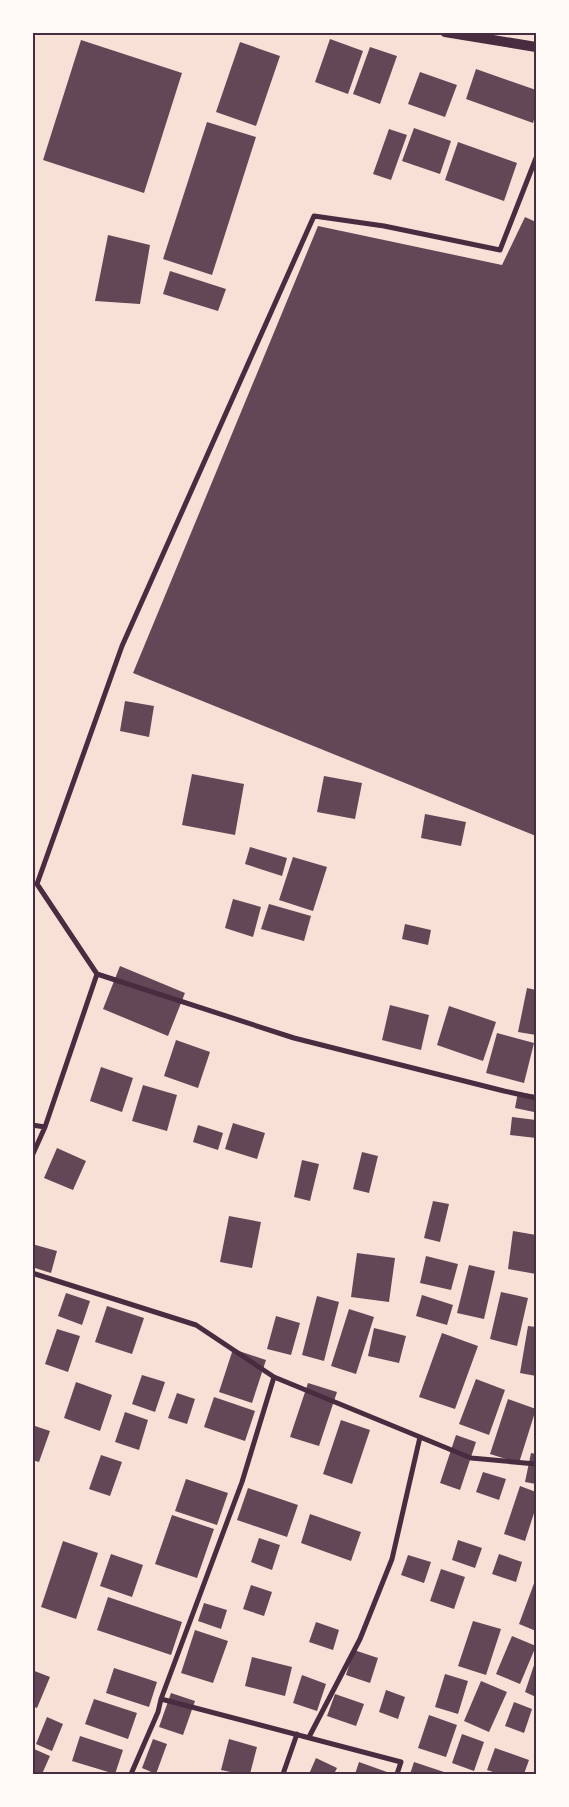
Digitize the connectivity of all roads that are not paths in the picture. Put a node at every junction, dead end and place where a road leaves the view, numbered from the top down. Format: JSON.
{"nodes":[{"id":1,"x":445,"y":32,"type":"edge"},
{"id":2,"x":536,"y":47,"type":"edge"},
{"id":3,"x":536,"y":158,"type":"edge"},
{"id":4,"x":97,"y":974,"type":"junction"},
{"id":5,"x":536,"y":1098,"type":"edge"},
{"id":6,"x":32,"y":1125,"type":"edge"},
{"id":7,"x":45,"y":1127,"type":"junction"},
{"id":8,"x":32,"y":1156,"type":"edge"},
{"id":9,"x":32,"y":1273,"type":"edge"},
{"id":10,"x":274,"y":1377,"type":"junction"},
{"id":11,"x":420,"y":1437,"type":"junction"},
{"id":12,"x":536,"y":1464,"type":"edge"},
{"id":13,"x":160,"y":1699,"type":"junction"},
{"id":14,"x":297,"y":1734,"type":"junction"},
{"id":15,"x":309,"y":1737,"type":"junction"},
{"id":16,"x":131,"y":1774,"type":"edge"},
{"id":17,"x":283,"y":1774,"type":"edge"},
{"id":18,"x":397,"y":1774,"type":"edge"}],
"edges":[{"from":1,"to":2,"type":"main road"},
{"from":3,"to":4,"type":"street"},
{"from":4,"to":5,"type":"street"},
{"from":4,"to":7,"type":"street"},
{"from":6,"to":7,"type":"street"},
{"from":7,"to":8,"type":"street"},
{"from":9,"to":10,"type":"street"},
{"from":10,"to":11,"type":"street"},
{"from":10,"to":13,"type":"street"},
{"from":11,"to":12,"type":"street"},
{"from":11,"to":15,"type":"street"},
{"from":13,"to":14,"type":"street"},
{"from":13,"to":16,"type":"street"},
{"from":14,"to":15,"type":"street"},
{"from":14,"to":17,"type":"street"},
{"from":15,"to":18,"type":"street"}]}
